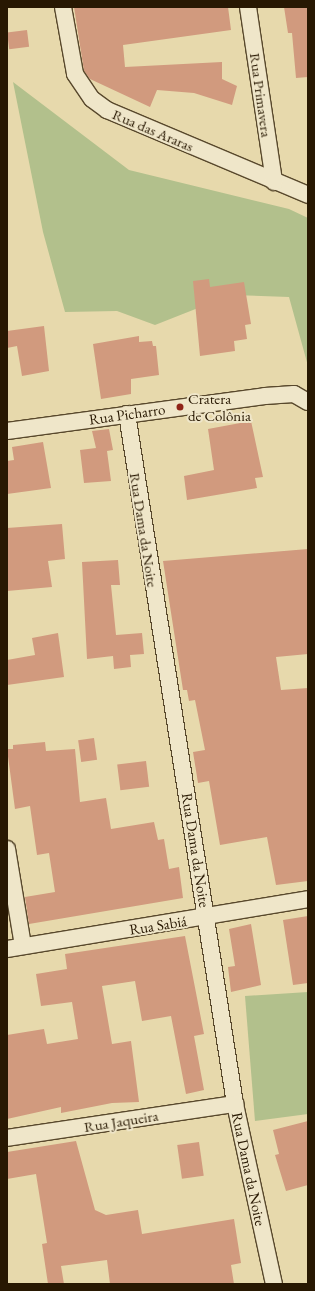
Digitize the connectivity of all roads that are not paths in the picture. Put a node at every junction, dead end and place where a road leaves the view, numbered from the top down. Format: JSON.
{"nodes":[{"id":1,"x":63,"y":7,"type":"edge"},
{"id":2,"x":248,"y":7,"type":"edge"},
{"id":3,"x":274,"y":182,"type":"junction"},
{"id":4,"x":308,"y":195,"type":"edge"},
{"id":5,"x":308,"y":402,"type":"edge"},
{"id":6,"x":127,"y":414,"type":"junction"},
{"id":7,"x":7,"y":431,"type":"edge"},
{"id":8,"x":7,"y":849,"type":"edge"},
{"id":9,"x":308,"y":899,"type":"edge"},
{"id":10,"x":207,"y":917,"type":"junction"},
{"id":11,"x":15,"y":948,"type":"edge"},
{"id":12,"x":235,"y":1104,"type":"junction"},
{"id":13,"x":7,"y":1138,"type":"edge"},
{"id":14,"x":274,"y":1284,"type":"edge"}],
"edges":[{"from":1,"to":3,"type":"street","name":"Rua das Araras"},
{"from":2,"to":3,"type":"street","name":"Rua Primavera"},
{"from":3,"to":4,"type":"street","name":"Rua das Araras"},
{"from":5,"to":6,"type":"street","name":"Rua Picharro"},
{"from":6,"to":7,"type":"street","name":"Rua Picharro"},
{"from":6,"to":10,"type":"street","name":"Rua Dama da Noite"},
{"from":8,"to":11,"type":"street"},
{"from":9,"to":10,"type":"street","name":"Rua Sabiá"},
{"from":10,"to":11,"type":"street","name":"Rua Sabiá"},
{"from":10,"to":12,"type":"street","name":"Rua Dama da Noite"},
{"from":12,"to":13,"type":"street","name":"Rua Jaqueira"},
{"from":12,"to":14,"type":"street","name":"Rua Dama da Noite"}]}
